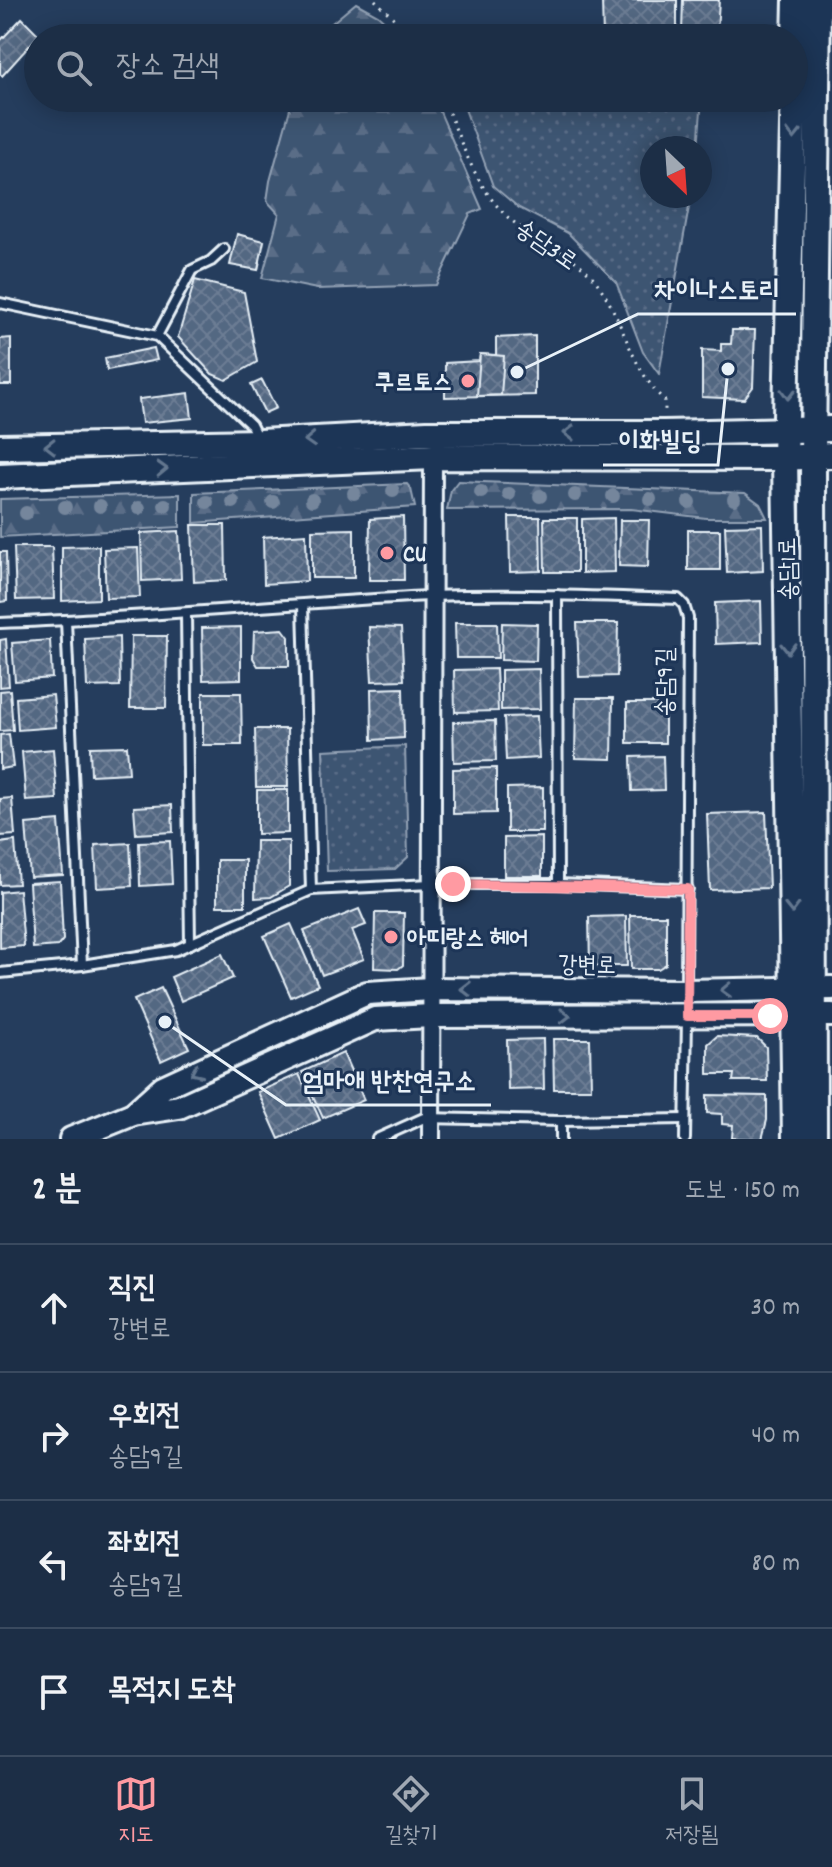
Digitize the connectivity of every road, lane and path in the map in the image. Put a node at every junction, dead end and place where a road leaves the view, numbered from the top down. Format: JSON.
{"nodes":[{"id":1,"x":375,"y":0,"type":"edge"},
{"id":2,"x":796,"y":0,"type":"edge"},
{"id":3,"x":818,"y":0,"type":"edge"},
{"id":4,"x":400,"y":24,"type":"edge"},
{"id":5,"x":795,"y":24,"type":"edge"},
{"id":6,"x":449,"y":112,"type":"edge"},
{"id":7,"x":794,"y":112,"type":"edge"},
{"id":8,"x":224,"y":249,"type":"dead end"},
{"id":9,"x":0,"y":303,"type":"edge"},
{"id":10,"x":157,"y":336,"type":"junction"},
{"id":11,"x":823,"y":430,"type":"edge"},
{"id":12,"x":787,"y":431,"type":"junction"},
{"id":13,"x":664,"y":433,"type":"junction"},
{"id":14,"x":0,"y":447,"type":"edge"},
{"id":15,"x":260,"y":454,"type":"junction"},
{"id":16,"x":822,"y":456,"type":"edge"},
{"id":17,"x":433,"y":457,"type":"junction"},
{"id":18,"x":785,"y":458,"type":"junction"},
{"id":19,"x":0,"y":476,"type":"edge"},
{"id":20,"x":557,"y":595,"type":"junction"},
{"id":21,"x":433,"y":596,"type":"junction"},
{"id":22,"x":303,"y":605,"type":"junction"},
{"id":23,"x":186,"y":613,"type":"junction"},
{"id":24,"x":66,"y":621,"type":"junction"},
{"id":25,"x":0,"y":623,"type":"edge"},
{"id":26,"x":431,"y":884,"type":"junction"},
{"id":27,"x":558,"y":884,"type":"junction"},
{"id":28,"x":688,"y":889,"type":"junction"},
{"id":29,"x":311,"y":890,"type":"junction"},
{"id":30,"x":190,"y":944,"type":"junction"},
{"id":31,"x":82,"y":965,"type":"junction"},
{"id":32,"x":0,"y":973,"type":"edge"},
{"id":33,"x":812,"y":987,"type":"edge"},
{"id":34,"x":431,"y":989,"type":"junction"},
{"id":35,"x":686,"y":991,"type":"junction"},
{"id":36,"x":813,"y":1015,"type":"edge"},
{"id":37,"x":431,"y":1016,"type":"junction"},
{"id":38,"x":687,"y":1016,"type":"junction"},
{"id":39,"x":133,"y":1114,"type":"junction"},
{"id":40,"x":431,"y":1118,"type":"junction"},
{"id":41,"x":685,"y":1119,"type":"junction"},
{"id":42,"x":561,"y":1121,"type":"junction"},
{"id":43,"x":110,"y":1132,"type":"edge"},
{"id":44,"x":71,"y":1139,"type":"edge"},
{"id":45,"x":377,"y":1139,"type":"edge"},
{"id":46,"x":431,"y":1139,"type":"edge"},
{"id":47,"x":561,"y":1139,"type":"edge"},
{"id":48,"x":685,"y":1139,"type":"edge"},
{"id":49,"x":795,"y":1139,"type":"edge"},
{"id":50,"x":814,"y":1139,"type":"edge"}],
"edges":[{"from":1,"to":4,"type":"path"},
{"from":2,"to":5,"type":"main road","name":"송담1로","one_way":true},
{"from":3,"to":11,"type":"main road","name":"송담1로"},
{"from":6,"to":13,"type":"path","name":"송담3로"},
{"from":7,"to":12,"type":"main road","name":"송담1로","one_way":true},
{"from":8,"to":10,"type":"lane"},
{"from":9,"to":10,"type":"lane"},
{"from":10,"to":15,"type":"lane"},
{"from":11,"to":12,"type":"main road"},
{"from":11,"to":16,"type":"main road","name":"송담1로"},
{"from":11,"to":18,"type":"main road"},
{"from":12,"to":13,"type":"main road"},
{"from":12,"to":18,"type":"main road","name":"송담1로"},
{"from":13,"to":15,"type":"main road","one_way":true},
{"from":15,"to":14,"type":"main road","one_way":true},
{"from":15,"to":17,"type":"main road"},
{"from":19,"to":15,"type":"main road","one_way":true},
{"from":16,"to":18,"type":"main road"},
{"from":16,"to":33,"type":"main road","name":"송담1로"},
{"from":17,"to":18,"type":"main road"},
{"from":17,"to":21,"type":"street"},
{"from":18,"to":33,"type":"main road","name":"송담1로","one_way":true},
{"from":20,"to":21,"type":"lane","name":"송담9길"},
{"from":20,"to":27,"type":"lane"},
{"from":20,"to":28,"type":"lane","name":"송담9길"},
{"from":21,"to":22,"type":"lane","name":"송담9길"},
{"from":21,"to":26,"type":"street"},
{"from":22,"to":23,"type":"lane","name":"송담9길"},
{"from":22,"to":29,"type":"lane"},
{"from":23,"to":24,"type":"lane","name":"송담9길"},
{"from":23,"to":30,"type":"lane"},
{"from":24,"to":25,"type":"lane","name":"송담9길"},
{"from":24,"to":31,"type":"lane"},
{"from":26,"to":27,"type":"lane"},
{"from":26,"to":29,"type":"lane"},
{"from":26,"to":34,"type":"street"},
{"from":27,"to":28,"type":"lane"},
{"from":28,"to":35,"type":"lane","name":"송담9길"},
{"from":29,"to":30,"type":"lane"},
{"from":30,"to":31,"type":"lane"},
{"from":31,"to":32,"type":"lane"},
{"from":33,"to":35,"type":"street","name":"강변로","one_way":true},
{"from":33,"to":36,"type":"main road","name":"송담1로"},
{"from":35,"to":34,"type":"street","name":"강변로","one_way":true},
{"from":34,"to":37,"type":"street"},
{"from":34,"to":39,"type":"street","name":"강변로","one_way":true},
{"from":35,"to":38,"type":"lane","name":"송담9길"},
{"from":36,"to":38,"type":"street","name":"강변로"},
{"from":36,"to":49,"type":"main road","name":"송담1로"},
{"from":36,"to":50,"type":"main road","name":"송담1로"},
{"from":37,"to":38,"type":"street","name":"강변로","one_way":true},
{"from":37,"to":39,"type":"street","name":"강변로"},
{"from":37,"to":40,"type":"street"},
{"from":38,"to":41,"type":"lane","name":"송담9길"},
{"from":39,"to":43,"type":"street","name":"강변로"},
{"from":40,"to":42,"type":"lane"},
{"from":40,"to":45,"type":"lane"},
{"from":40,"to":46,"type":"street"},
{"from":41,"to":42,"type":"lane"},
{"from":41,"to":48,"type":"lane","name":"송담9길"},
{"from":42,"to":47,"type":"lane"},
{"from":43,"to":44,"type":"street","name":"강변로"}]}
